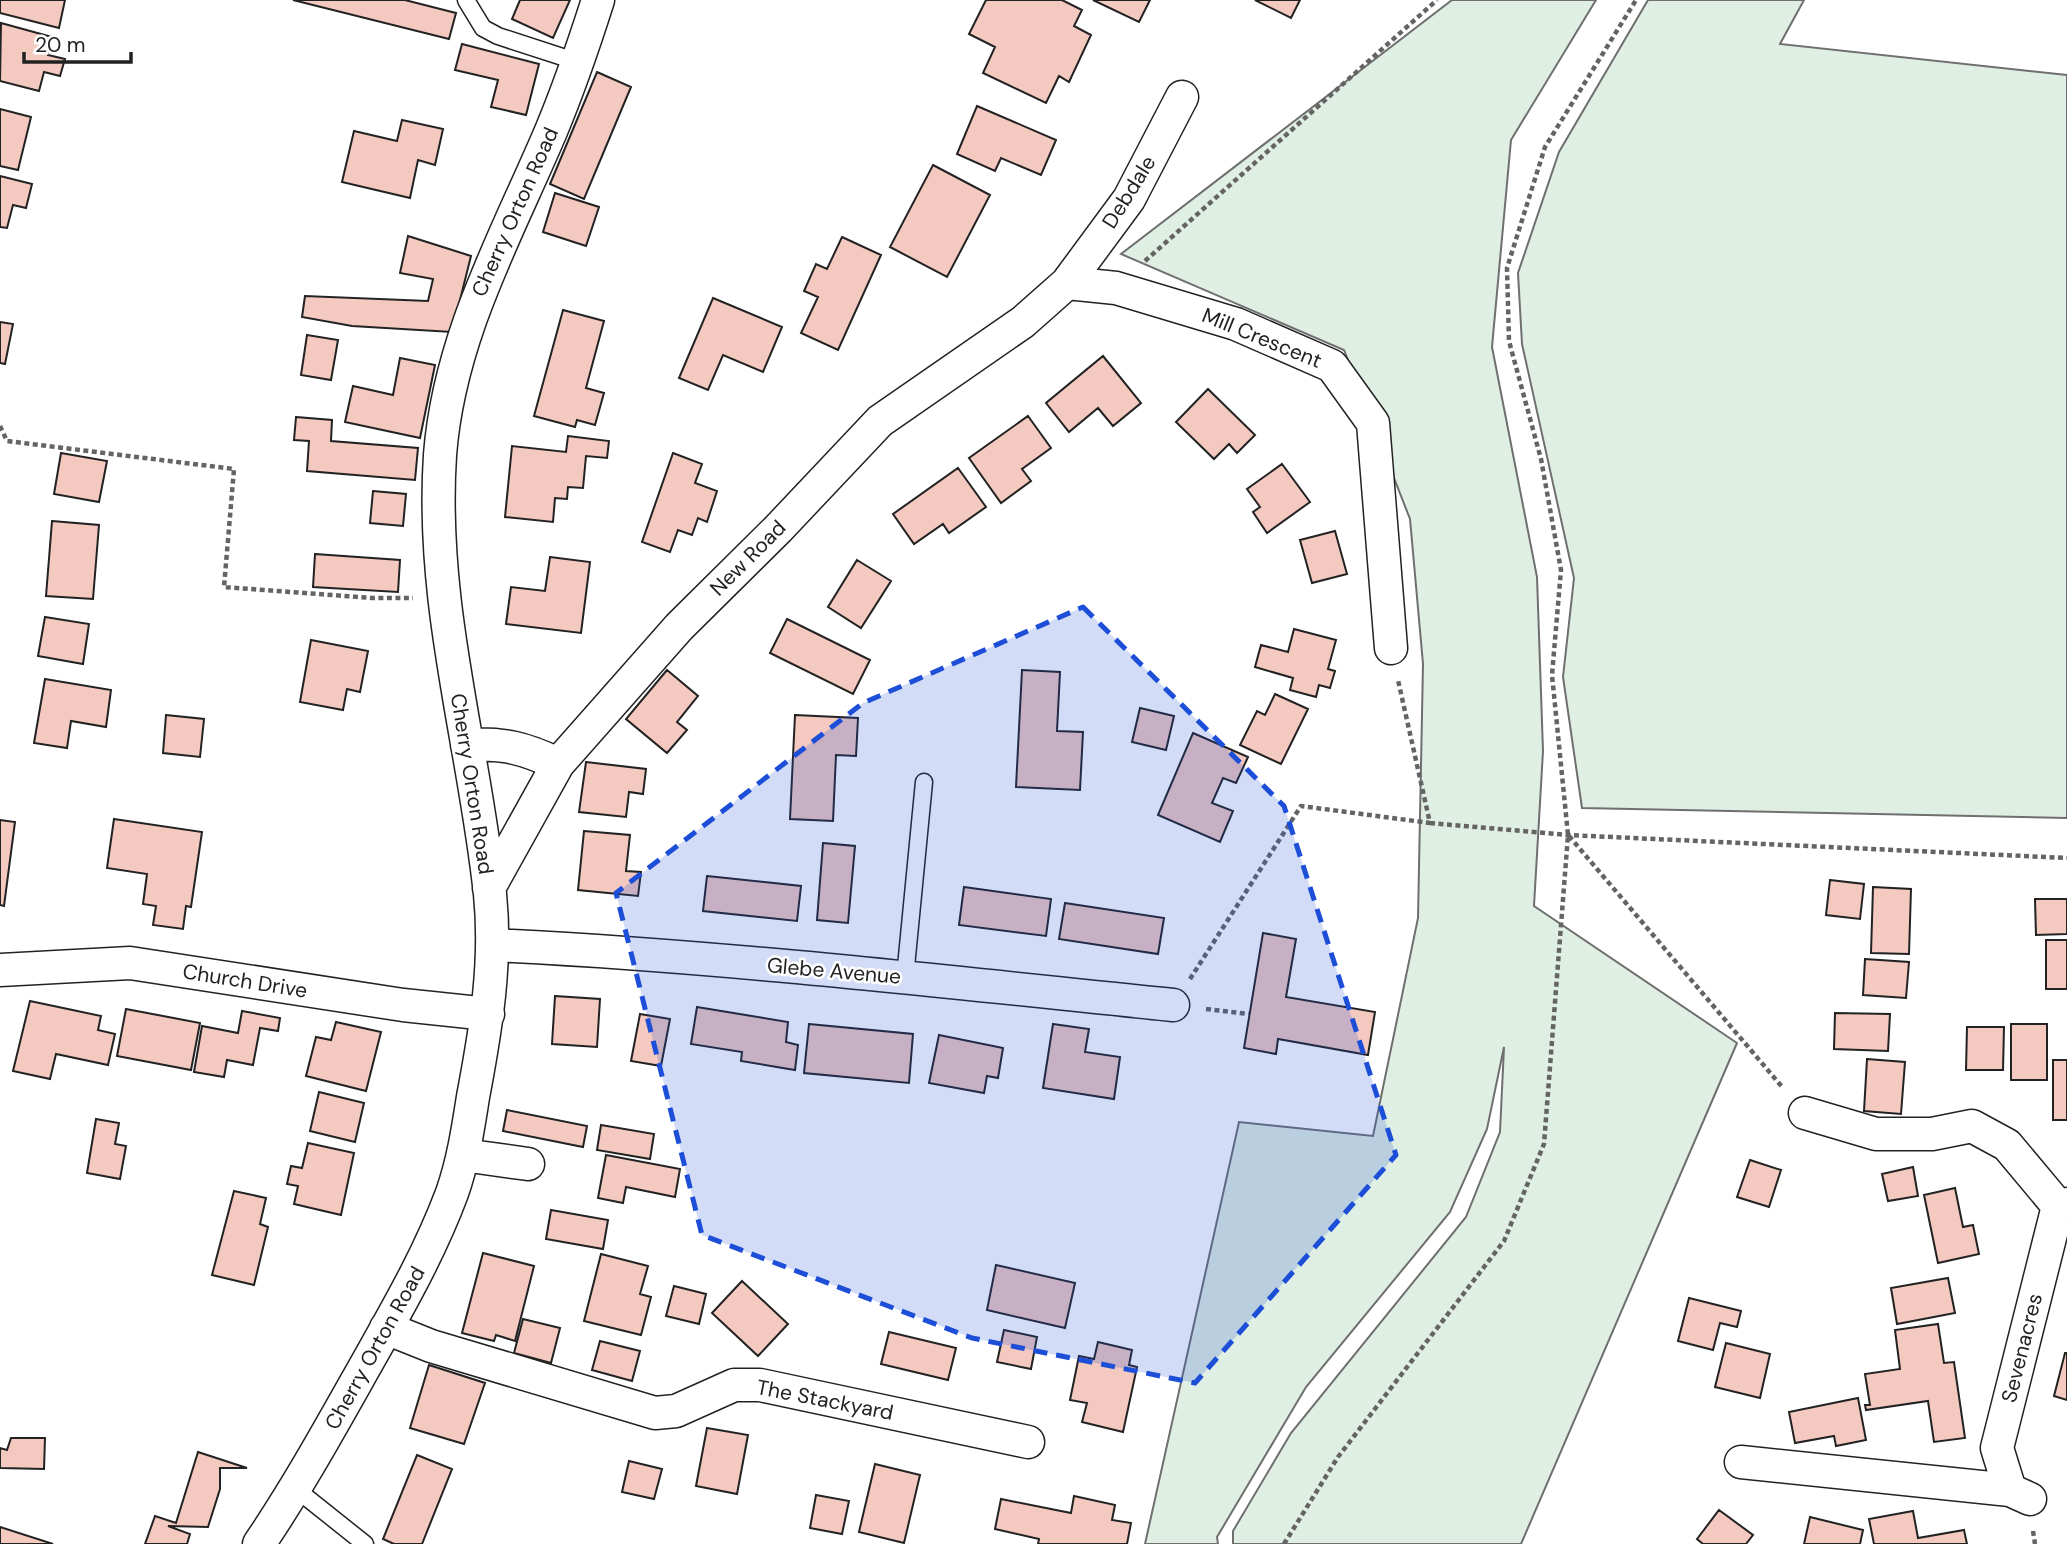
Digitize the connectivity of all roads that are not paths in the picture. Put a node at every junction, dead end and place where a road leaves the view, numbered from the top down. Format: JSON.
{"nodes":[{"id":1,"x":466,"y":0,"type":"edge"},
{"id":2,"x":598,"y":0,"type":"edge"},
{"id":3,"x":578,"y":62,"type":"junction"},
{"id":4,"x":1182,"y":97,"type":"dead end"},
{"id":5,"x":1067,"y":283,"type":"junction"},
{"id":6,"x":1391,"y":648,"type":"road end"},
{"id":7,"x":467,"y":745,"type":"junction"},
{"id":8,"x":558,"y":764,"type":"junction"},
{"id":9,"x":924,"y":782,"type":"dead end"},
{"id":10,"x":489,"y":888,"type":"junction"},
{"id":11,"x":494,"y":945,"type":"junction"},
{"id":12,"x":0,"y":970,"type":"edge"},
{"id":13,"x":905,"y":978,"type":"junction"},
{"id":14,"x":1173,"y":1005,"type":"road end"},
{"id":15,"x":488,"y":1014,"type":"junction"},
{"id":16,"x":1805,"y":1113,"type":"road end"},
{"id":17,"x":463,"y":1155,"type":"junction"},
{"id":18,"x":528,"y":1164,"type":"dead end"},
{"id":19,"x":2063,"y":1205,"type":"edge"},
{"id":20,"x":386,"y":1328,"type":"junction"},
{"id":21,"x":1028,"y":1442,"type":"dead end"},
{"id":22,"x":1741,"y":1462,"type":"dead end"},
{"id":23,"x":296,"y":1489,"type":"junction"},
{"id":24,"x":259,"y":1544,"type":"edge"},
{"id":25,"x":365,"y":1544,"type":"edge"}],
"edges":[{"from":1,"to":3,"type":"lane"},
{"from":2,"to":3,"type":"street","name":"Cherry Orton Road"},
{"from":3,"to":7,"type":"street","name":"Cherry Orton Road"},
{"from":4,"to":5,"type":"street","name":"Debdale"},
{"from":5,"to":6,"type":"street","name":"Mill Crescent"},
{"from":5,"to":8,"type":"street","name":"New Road"},
{"from":7,"to":8,"type":"street"},
{"from":7,"to":10,"type":"street","name":"Cherry Orton Road"},
{"from":8,"to":10,"type":"street","name":"New Road"},
{"from":9,"to":13,"type":"lane"},
{"from":10,"to":11,"type":"street","name":"Cherry Orton Road"},
{"from":11,"to":13,"type":"street","name":"Glebe Avenue"},
{"from":11,"to":15,"type":"street","name":"Cherry Orton Road"},
{"from":12,"to":15,"type":"street","name":"Church Drive"},
{"from":13,"to":14,"type":"street","name":"Glebe Avenue"},
{"from":15,"to":17,"type":"street","name":"Cherry Orton Road"},
{"from":16,"to":19,"type":"street","name":"Sevenacres"},
{"from":17,"to":18,"type":"street"},
{"from":17,"to":20,"type":"street","name":"Cherry Orton Road"},
{"from":19,"to":22,"type":"street","name":"Sevenacres"},
{"from":20,"to":21,"type":"street","name":"The Stackyard"},
{"from":20,"to":23,"type":"street","name":"Cherry Orton Road"},
{"from":23,"to":24,"type":"street","name":"Cherry Orton Road"},
{"from":23,"to":25,"type":"lane"}]}
